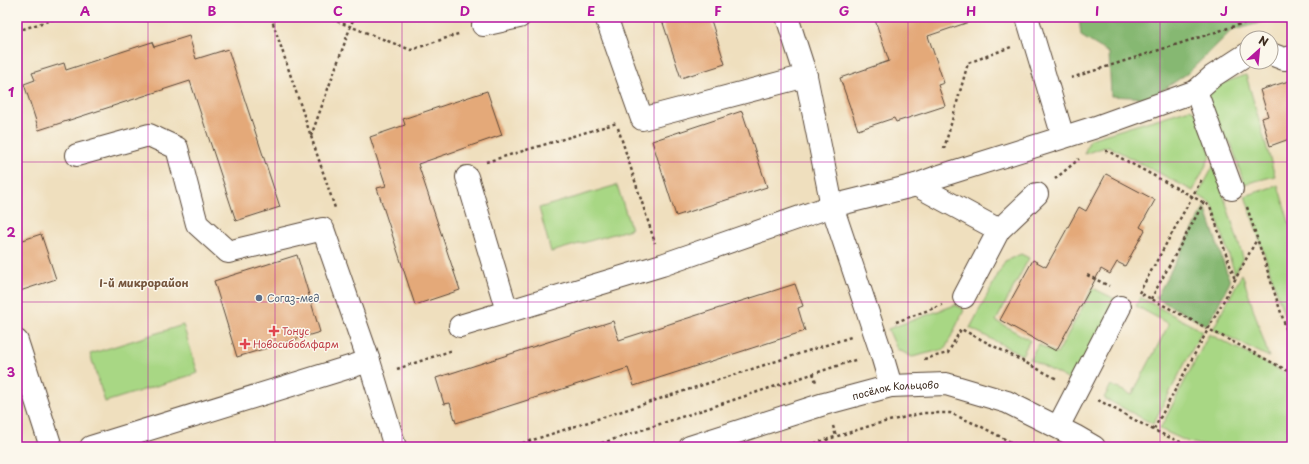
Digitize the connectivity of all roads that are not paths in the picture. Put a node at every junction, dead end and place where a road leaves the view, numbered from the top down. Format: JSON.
{"nodes":[{"id":1,"x":519,"y":17,"type":"edge"},
{"id":2,"x":606,"y":17,"type":"edge"},
{"id":3,"x":787,"y":17,"type":"edge"},
{"id":4,"x":1027,"y":17,"type":"edge"},
{"id":5,"x":483,"y":26,"type":"road end"},
{"id":6,"x":1239,"y":59,"type":"edge"},
{"id":7,"x":806,"y":76,"type":"junction"},
{"id":8,"x":1196,"y":91,"type":"junction"},
{"id":9,"x":1063,"y":137,"type":"junction"},
{"id":10,"x":77,"y":155,"type":"dead end"},
{"id":11,"x":467,"y":177,"type":"road end"},
{"id":12,"x":916,"y":185,"type":"junction"},
{"id":13,"x":1232,"y":189,"type":"road end"},
{"id":14,"x":1037,"y":194,"type":"road end"},
{"id":15,"x":832,"y":206,"type":"junction"},
{"id":16,"x":999,"y":230,"type":"junction"},
{"id":17,"x":964,"y":297,"type":"road end"},
{"id":18,"x":1120,"y":306,"type":"dead end"},
{"id":19,"x":507,"y":311,"type":"junction"},
{"id":20,"x":460,"y":326,"type":"dead end"},
{"id":21,"x":17,"y":341,"type":"edge"},
{"id":22,"x":369,"y":361,"type":"junction"},
{"id":23,"x":891,"y":386,"type":"junction"},
{"id":24,"x":1058,"y":427,"type":"junction"},
{"id":25,"x":51,"y":447,"type":"edge"},
{"id":26,"x":91,"y":447,"type":"edge"},
{"id":27,"x":395,"y":447,"type":"edge"},
{"id":28,"x":690,"y":447,"type":"edge"},
{"id":29,"x":1094,"y":447,"type":"edge"}],
"edges":[{"from":1,"to":5,"type":"street"},
{"from":2,"to":7,"type":"street"},
{"from":3,"to":7,"type":"street"},
{"from":4,"to":9,"type":"street"},
{"from":6,"to":8,"type":"street"},
{"from":7,"to":15,"type":"street"},
{"from":8,"to":9,"type":"street"},
{"from":8,"to":13,"type":"street"},
{"from":9,"to":12,"type":"street"},
{"from":10,"to":22,"type":"street"},
{"from":11,"to":19,"type":"street"},
{"from":12,"to":15,"type":"street"},
{"from":12,"to":16,"type":"street"},
{"from":14,"to":16,"type":"street"},
{"from":15,"to":19,"type":"street"},
{"from":15,"to":23,"type":"street"},
{"from":16,"to":17,"type":"street"},
{"from":18,"to":24,"type":"street"},
{"from":19,"to":20,"type":"street"},
{"from":21,"to":25,"type":"street"},
{"from":22,"to":26,"type":"street"},
{"from":22,"to":27,"type":"street"},
{"from":23,"to":24,"type":"street","name":"посёлок Кольцово"},
{"from":23,"to":28,"type":"street","name":"посёлок Кольцово"},
{"from":24,"to":29,"type":"street","name":"посёлок Кольцово"}]}
